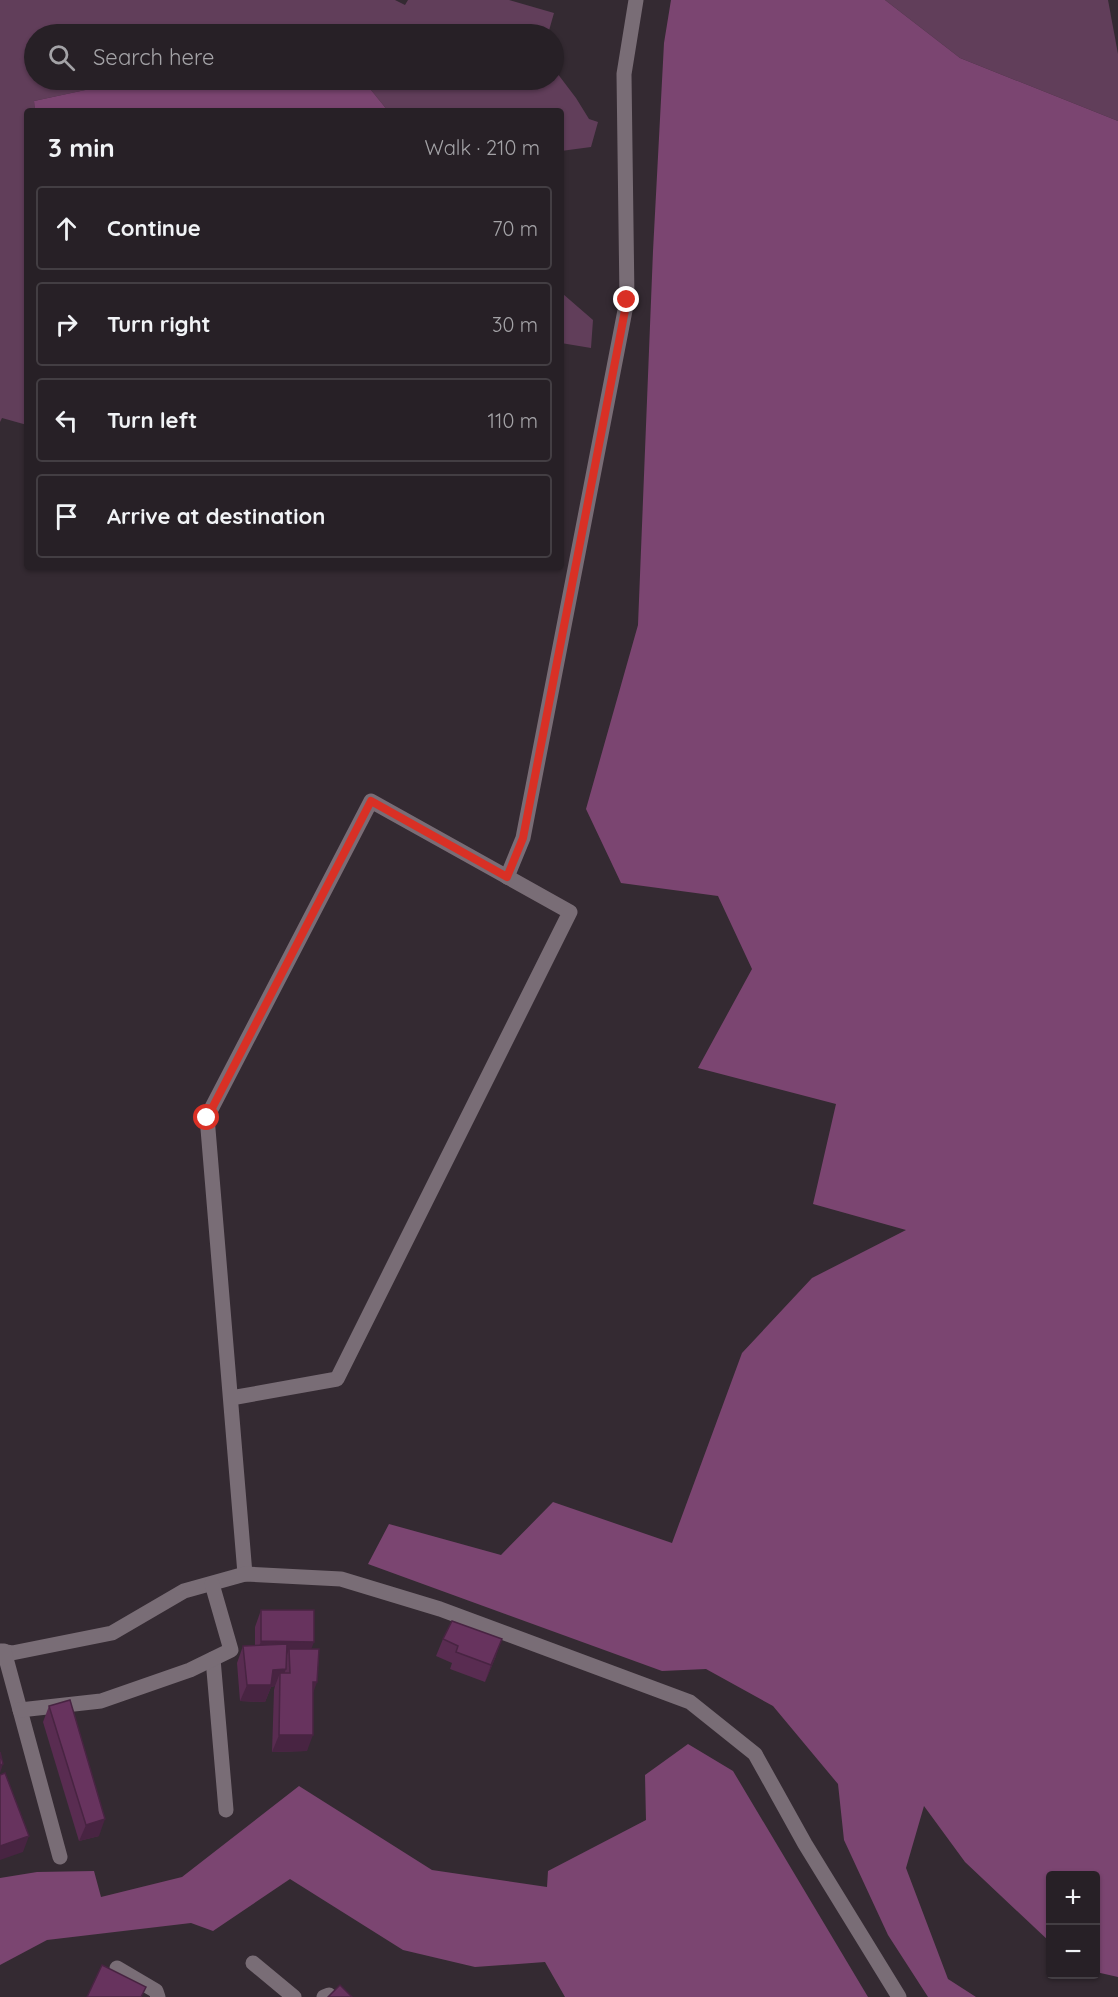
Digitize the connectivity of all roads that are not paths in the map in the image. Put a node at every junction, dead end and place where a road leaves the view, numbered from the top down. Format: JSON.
{"nodes":[{"id":1,"x":636,"y":0,"type":"edge"},
{"id":2,"x":507,"y":877,"type":"junction"},
{"id":3,"x":231,"y":1398,"type":"junction"},
{"id":4,"x":245,"y":1574,"type":"junction"},
{"id":5,"x":212,"y":1584,"type":"junction"},
{"id":6,"x":2,"y":1651,"type":"edge"},
{"id":7,"x":213,"y":1659,"type":"junction"},
{"id":8,"x":20,"y":1710,"type":"junction"},
{"id":9,"x":226,"y":1810,"type":"dead end"},
{"id":10,"x":60,"y":1857,"type":"dead end"},
{"id":11,"x":253,"y":1963,"type":"dead end"},
{"id":12,"x":117,"y":1968,"type":"dead end"},
{"id":13,"x":158,"y":1997,"type":"edge"},
{"id":14,"x":294,"y":1997,"type":"edge"},
{"id":15,"x":324,"y":1997,"type":"edge"},
{"id":16,"x":331,"y":1997,"type":"edge"},
{"id":17,"x":899,"y":1997,"type":"edge"}],
"edges":[{"from":1,"to":2,"type":"street"},
{"from":2,"to":3,"type":"street"},
{"from":2,"to":3,"type":"street"},
{"from":3,"to":4,"type":"street"},
{"from":4,"to":5,"type":"street"},
{"from":4,"to":17,"type":"street"},
{"from":5,"to":6,"type":"street"},
{"from":5,"to":7,"type":"street"},
{"from":6,"to":8,"type":"street"},
{"from":7,"to":8,"type":"street"},
{"from":7,"to":9,"type":"street"},
{"from":8,"to":10,"type":"street"},
{"from":11,"to":14,"type":"street"},
{"from":12,"to":13,"type":"street"},
{"from":15,"to":16,"type":"street"}]}
